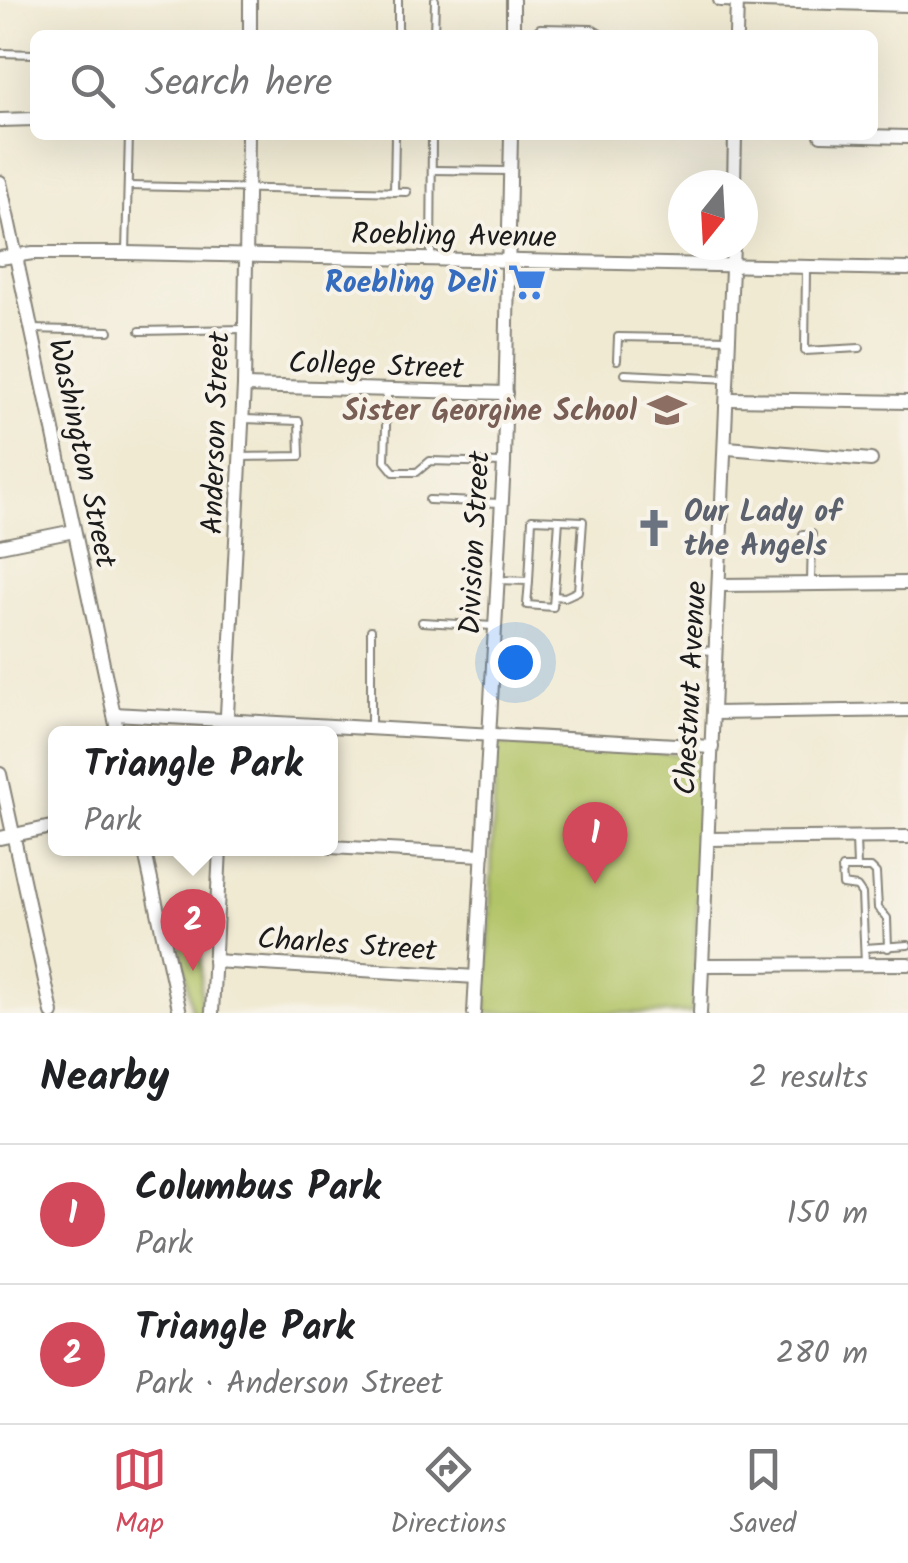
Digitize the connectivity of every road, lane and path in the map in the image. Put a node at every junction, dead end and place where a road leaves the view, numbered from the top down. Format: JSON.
{"nodes":[{"id":1,"x":250,"y":0,"type":"edge"},
{"id":2,"x":398,"y":0,"type":"edge"},
{"id":3,"x":434,"y":0,"type":"edge"},
{"id":4,"x":513,"y":0,"type":"edge"},
{"id":5,"x":720,"y":0,"type":"edge"},
{"id":6,"x":737,"y":0,"type":"edge"},
{"id":7,"x":908,"y":5,"type":"edge"},
{"id":8,"x":250,"y":30,"type":"edge"},
{"id":9,"x":398,"y":30,"type":"edge"},
{"id":10,"x":434,"y":30,"type":"edge"},
{"id":11,"x":513,"y":30,"type":"edge"},
{"id":12,"x":538,"y":30,"type":"edge"},
{"id":13,"x":594,"y":30,"type":"edge"},
{"id":14,"x":736,"y":30,"type":"edge"},
{"id":15,"x":0,"y":53,"type":"edge"},
{"id":16,"x":30,"y":54,"type":"edge"},
{"id":17,"x":30,"y":119,"type":"edge"},
{"id":18,"x":0,"y":120,"type":"edge"},
{"id":19,"x":878,"y":136,"type":"edge"},
{"id":20,"x":908,"y":137,"type":"edge"},
{"id":21,"x":130,"y":140,"type":"edge"},
{"id":22,"x":248,"y":140,"type":"edge"},
{"id":23,"x":395,"y":140,"type":"edge"},
{"id":24,"x":432,"y":140,"type":"edge"},
{"id":25,"x":510,"y":140,"type":"edge"},
{"id":26,"x":735,"y":140,"type":"edge"},
{"id":27,"x":432,"y":170,"type":"junction"},
{"id":28,"x":510,"y":170,"type":"junction"},
{"id":29,"x":734,"y":170,"type":"edge"},
{"id":30,"x":0,"y":182,"type":"edge"},
{"id":31,"x":128,"y":186,"type":"junction"},
{"id":32,"x":248,"y":190,"type":"junction"},
{"id":33,"x":394,"y":192,"type":"junction"},
{"id":34,"x":407,"y":192,"type":"dead end"},
{"id":35,"x":126,"y":253,"type":"junction"},
{"id":36,"x":7,"y":256,"type":"edge"},
{"id":37,"x":246,"y":256,"type":"junction"},
{"id":38,"x":431,"y":260,"type":"junction"},
{"id":39,"x":733,"y":260,"type":"edge"},
{"id":40,"x":508,"y":262,"type":"junction"},
{"id":41,"x":733,"y":266,"type":"junction"},
{"id":42,"x":806,"y":268,"type":"junction"},
{"id":43,"x":908,"y":270,"type":"edge"},
{"id":44,"x":31,"y":329,"type":"junction"},
{"id":45,"x":245,"y":330,"type":"junction"},
{"id":46,"x":110,"y":331,"type":"dead end"},
{"id":47,"x":140,"y":332,"type":"dead end"},
{"id":48,"x":732,"y":339,"type":"junction"},
{"id":49,"x":860,"y":348,"type":"dead end"},
{"id":50,"x":617,"y":360,"type":"dead end"},
{"id":51,"x":625,"y":374,"type":"dead end"},
{"id":52,"x":731,"y":379,"type":"junction"},
{"id":53,"x":244,"y":386,"type":"junction"},
{"id":54,"x":387,"y":390,"type":"junction"},
{"id":55,"x":506,"y":393,"type":"junction"},
{"id":56,"x":730,"y":398,"type":"junction"},
{"id":57,"x":908,"y":402,"type":"edge"},
{"id":58,"x":242,"y":419,"type":"junction"},
{"id":59,"x":728,"y":448,"type":"junction"},
{"id":60,"x":240,"y":456,"type":"junction"},
{"id":61,"x":871,"y":460,"type":"dead end"},
{"id":62,"x":504,"y":463,"type":"junction"},
{"id":63,"x":429,"y":500,"type":"dead end"},
{"id":64,"x":502,"y":504,"type":"junction"},
{"id":65,"x":559,"y":520,"type":"junction"},
{"id":66,"x":74,"y":531,"type":"junction"},
{"id":67,"x":802,"y":534,"type":"dead end"},
{"id":68,"x":0,"y":546,"type":"edge"},
{"id":69,"x":497,"y":580,"type":"junction"},
{"id":70,"x":528,"y":581,"type":"junction"},
{"id":71,"x":908,"y":584,"type":"edge"},
{"id":72,"x":811,"y":585,"type":"junction"},
{"id":73,"x":720,"y":586,"type":"junction"},
{"id":74,"x":554,"y":596,"type":"junction"},
{"id":75,"x":422,"y":622,"type":"dead end"},
{"id":76,"x":494,"y":626,"type":"junction"},
{"id":77,"x":370,"y":630,"type":"dead end"},
{"id":78,"x":694,"y":650,"type":"dead end"},
{"id":79,"x":717,"y":651,"type":"junction"},
{"id":80,"x":908,"y":710,"type":"edge"},
{"id":81,"x":714,"y":713,"type":"junction"},
{"id":82,"x":114,"y":714,"type":"junction"},
{"id":83,"x":116,"y":726,"type":"edge"},
{"id":84,"x":226,"y":726,"type":"edge"},
{"id":85,"x":338,"y":728,"type":"edge"},
{"id":86,"x":371,"y":728,"type":"junction"},
{"id":87,"x":489,"y":734,"type":"junction"},
{"id":88,"x":712,"y":747,"type":"junction"},
{"id":89,"x":0,"y":774,"type":"edge"},
{"id":90,"x":2,"y":796,"type":"edge"},
{"id":91,"x":48,"y":828,"type":"edge"},
{"id":92,"x":7,"y":836,"type":"edge"},
{"id":93,"x":908,"y":837,"type":"edge"},
{"id":94,"x":856,"y":838,"type":"junction"},
{"id":95,"x":708,"y":839,"type":"junction"},
{"id":96,"x":338,"y":847,"type":"edge"},
{"id":97,"x":483,"y":855,"type":"junction"},
{"id":98,"x":146,"y":856,"type":"edge"},
{"id":99,"x":220,"y":856,"type":"edge"},
{"id":100,"x":857,"y":867,"type":"junction"},
{"id":101,"x":908,"y":945,"type":"edge"},
{"id":102,"x":865,"y":948,"type":"junction"},
{"id":103,"x":888,"y":948,"type":"junction"},
{"id":104,"x":214,"y":961,"type":"junction"},
{"id":105,"x":866,"y":964,"type":"junction"},
{"id":106,"x":908,"y":964,"type":"edge"},
{"id":107,"x":702,"y":965,"type":"junction"},
{"id":108,"x":476,"y":977,"type":"junction"},
{"id":109,"x":52,"y":1013,"type":"edge"},
{"id":110,"x":180,"y":1013,"type":"edge"},
{"id":111,"x":212,"y":1013,"type":"edge"},
{"id":112,"x":474,"y":1013,"type":"edge"},
{"id":113,"x":700,"y":1013,"type":"edge"}],
"edges":[{"from":1,"to":8,"type":"street"},
{"from":2,"to":9,"type":"lane"},
{"from":3,"to":10,"type":"lane"},
{"from":4,"to":11,"type":"street"},
{"from":5,"to":6,"type":"street"},
{"from":6,"to":7,"type":"street"},
{"from":6,"to":14,"type":"street"},
{"from":12,"to":13,"type":"lane"},
{"from":15,"to":16,"type":"lane"},
{"from":17,"to":18,"type":"street"},
{"from":19,"to":20,"type":"street"},
{"from":21,"to":31,"type":"lane"},
{"from":22,"to":32,"type":"street","name":"Anderson Street"},
{"from":23,"to":33,"type":"lane"},
{"from":24,"to":27,"type":"lane"},
{"from":25,"to":28,"type":"street","name":"Division Street"},
{"from":26,"to":29,"type":"street"},
{"from":27,"to":28,"type":"lane"},
{"from":27,"to":38,"type":"lane"},
{"from":28,"to":40,"type":"street","name":"Division Street"},
{"from":30,"to":36,"type":"street","name":"Washington Street"},
{"from":31,"to":32,"type":"lane"},
{"from":31,"to":35,"type":"lane"},
{"from":32,"to":33,"type":"lane"},
{"from":32,"to":37,"type":"street","name":"Anderson Street"},
{"from":33,"to":34,"type":"lane"},
{"from":35,"to":36,"type":"street","name":"Roebling Avenue"},
{"from":35,"to":37,"type":"street","name":"Roebling Avenue"},
{"from":36,"to":44,"type":"street","name":"Washington Street"},
{"from":37,"to":38,"type":"street","name":"Roebling Avenue"},
{"from":37,"to":45,"type":"street","name":"Anderson Street"},
{"from":38,"to":40,"type":"street","name":"Roebling Avenue"},
{"from":39,"to":41,"type":"street","name":"Chestnut Avenue"},
{"from":40,"to":41,"type":"street","name":"Roebling Avenue"},
{"from":40,"to":55,"type":"street","name":"Division Street"},
{"from":41,"to":42,"type":"street","name":"Roebling Avenue"},
{"from":41,"to":48,"type":"street","name":"Chestnut Avenue"},
{"from":42,"to":43,"type":"street","name":"Roebling Avenue"},
{"from":42,"to":49,"type":"lane"},
{"from":44,"to":46,"type":"lane"},
{"from":44,"to":66,"type":"street","name":"Washington Street"},
{"from":45,"to":47,"type":"lane"},
{"from":45,"to":53,"type":"street","name":"Anderson Street"},
{"from":48,"to":50,"type":"lane"},
{"from":48,"to":52,"type":"street","name":"Chestnut Avenue"},
{"from":51,"to":52,"type":"lane"},
{"from":52,"to":56,"type":"street","name":"Chestnut Avenue"},
{"from":53,"to":54,"type":"street","name":"College Street"},
{"from":53,"to":58,"type":"street","name":"Anderson Street"},
{"from":54,"to":55,"type":"street","name":"College Street"},
{"from":54,"to":62,"type":"lane"},
{"from":55,"to":62,"type":"street","name":"Division Street"},
{"from":56,"to":57,"type":"street"},
{"from":56,"to":59,"type":"street","name":"Chestnut Avenue"},
{"from":58,"to":60,"type":"street","name":"Anderson Street"},
{"from":58,"to":60,"type":"lane"},
{"from":59,"to":61,"type":"street"},
{"from":59,"to":73,"type":"street","name":"Chestnut Avenue"},
{"from":60,"to":84,"type":"street","name":"Anderson Street"},
{"from":62,"to":64,"type":"street","name":"Division Street"},
{"from":63,"to":64,"type":"lane"},
{"from":64,"to":69,"type":"street","name":"Division Street"},
{"from":65,"to":70,"type":"lane"},
{"from":65,"to":74,"type":"lane"},
{"from":65,"to":74,"type":"lane"},
{"from":66,"to":68,"type":"street"},
{"from":66,"to":82,"type":"street","name":"Washington Street"},
{"from":67,"to":72,"type":"lane"},
{"from":69,"to":70,"type":"lane"},
{"from":69,"to":76,"type":"street","name":"Division Street"},
{"from":70,"to":74,"type":"lane"},
{"from":71,"to":72,"type":"street"},
{"from":72,"to":73,"type":"street"},
{"from":73,"to":79,"type":"street","name":"Chestnut Avenue"},
{"from":75,"to":76,"type":"lane"},
{"from":76,"to":87,"type":"street","name":"Division Street"},
{"from":77,"to":86,"type":"lane"},
{"from":78,"to":79,"type":"lane"},
{"from":79,"to":81,"type":"street","name":"Chestnut Avenue"},
{"from":80,"to":81,"type":"street"},
{"from":81,"to":88,"type":"street","name":"Chestnut Avenue"},
{"from":82,"to":83,"type":"street","name":"Washington Street"},
{"from":82,"to":84,"type":"street"},
{"from":85,"to":86,"type":"street"},
{"from":86,"to":87,"type":"street"},
{"from":87,"to":88,"type":"street"},
{"from":87,"to":97,"type":"street","name":"Division Street"},
{"from":88,"to":95,"type":"street","name":"Chestnut Avenue"},
{"from":89,"to":90,"type":"street"},
{"from":90,"to":92,"type":"street"},
{"from":91,"to":92,"type":"street"},
{"from":92,"to":109,"type":"street"},
{"from":93,"to":94,"type":"street"},
{"from":94,"to":95,"type":"street"},
{"from":94,"to":100,"type":"lane"},
{"from":95,"to":107,"type":"street","name":"Chestnut Avenue"},
{"from":96,"to":97,"type":"street"},
{"from":97,"to":108,"type":"street","name":"Division Street"},
{"from":98,"to":110,"type":"street"},
{"from":99,"to":104,"type":"street"},
{"from":100,"to":102,"type":"lane"},
{"from":100,"to":103,"type":"lane"},
{"from":101,"to":103,"type":"lane"},
{"from":102,"to":103,"type":"lane"},
{"from":102,"to":105,"type":"lane"},
{"from":104,"to":108,"type":"street","name":"Charles Street"},
{"from":104,"to":111,"type":"street"},
{"from":105,"to":106,"type":"street"},
{"from":105,"to":107,"type":"street"},
{"from":107,"to":113,"type":"street","name":"Chestnut Avenue"},
{"from":108,"to":112,"type":"street","name":"Division Street"}]}
